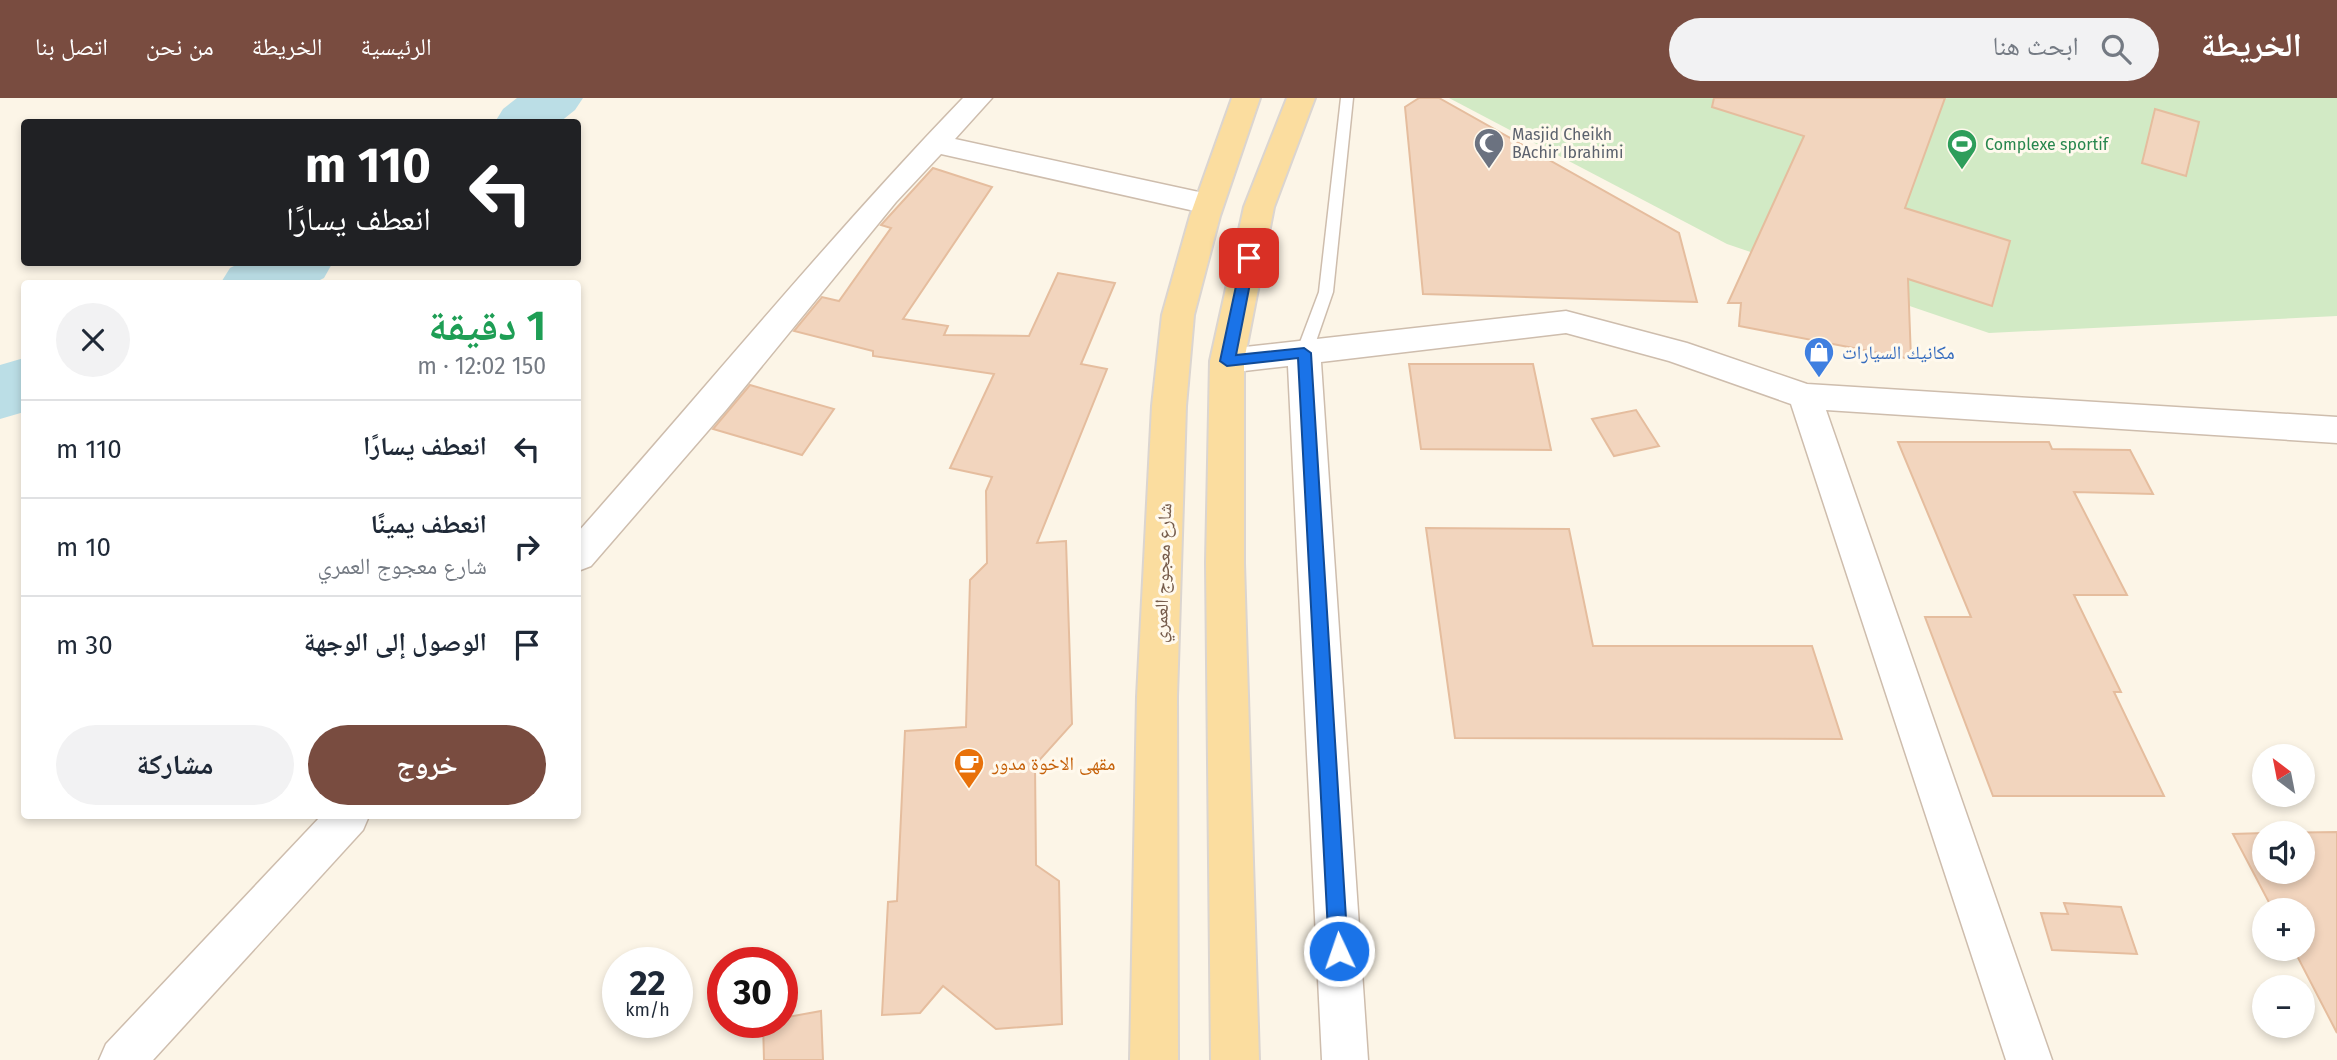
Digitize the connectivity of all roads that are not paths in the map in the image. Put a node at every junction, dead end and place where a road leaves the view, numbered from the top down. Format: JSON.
{"nodes":[{"id":1,"x":978,"y":98,"type":"edge"},
{"id":2,"x":1246,"y":98,"type":"edge"},
{"id":3,"x":1301,"y":98,"type":"edge"},
{"id":4,"x":1347,"y":98,"type":"edge"},
{"id":5,"x":936,"y":144,"type":"junction"},
{"id":6,"x":1209,"y":204,"type":"junction"},
{"id":7,"x":1304,"y":353,"type":"junction"},
{"id":8,"x":1227,"y":361,"type":"junction"},
{"id":9,"x":1805,"y":396,"type":"junction"},
{"id":10,"x":2337,"y":430,"type":"edge"},
{"id":11,"x":581,"y":553,"type":"edge"},
{"id":12,"x":345,"y":819,"type":"edge"},
{"id":13,"x":122,"y":1060,"type":"edge"},
{"id":14,"x":1154,"y":1060,"type":"edge"},
{"id":15,"x":1235,"y":1060,"type":"edge"},
{"id":16,"x":1345,"y":1060,"type":"edge"},
{"id":17,"x":2029,"y":1060,"type":"edge"}],
"edges":[{"from":1,"to":5,"type":"street"},
{"from":2,"to":6,"type":"main road","name":"شارع معجوج العمري"},
{"from":3,"to":8,"type":"main road"},
{"from":4,"to":7,"type":"lane"},
{"from":5,"to":6,"type":"street"},
{"from":5,"to":11,"type":"street"},
{"from":6,"to":14,"type":"main road","name":"شارع معجوج العمري"},
{"from":7,"to":8,"type":"street"},
{"from":7,"to":9,"type":"street"},
{"from":7,"to":16,"type":"street"},
{"from":8,"to":15,"type":"main road"},
{"from":9,"to":10,"type":"street"},
{"from":9,"to":17,"type":"street"},
{"from":12,"to":13,"type":"street"}]}
